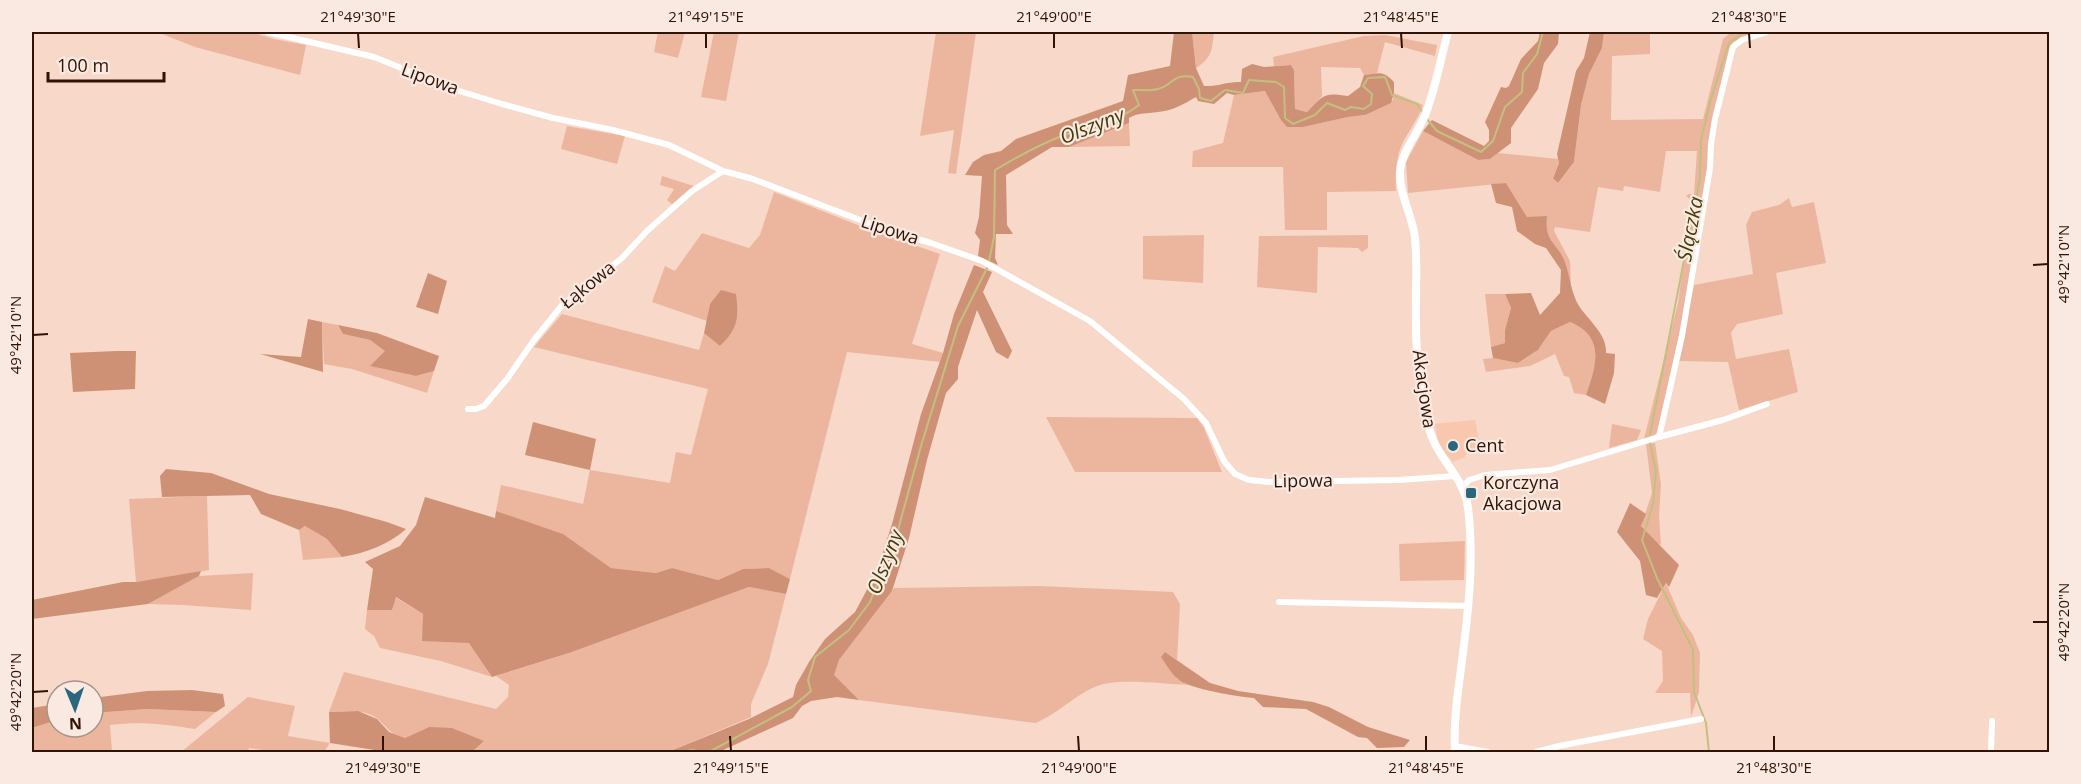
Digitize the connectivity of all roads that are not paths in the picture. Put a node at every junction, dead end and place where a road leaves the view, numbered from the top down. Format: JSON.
{"nodes":[{"id":1,"x":267,"y":32,"type":"edge"},
{"id":2,"x":1448,"y":32,"type":"edge"},
{"id":3,"x":1767,"y":32,"type":"edge"},
{"id":4,"x":723,"y":171,"type":"junction"},
{"id":5,"x":1767,"y":404,"type":"dead end"},
{"id":6,"x":468,"y":409,"type":"dead end"},
{"id":7,"x":1659,"y":437,"type":"junction"},
{"id":8,"x":1455,"y":476,"type":"junction"},
{"id":9,"x":1462,"y":487,"type":"junction"},
{"id":10,"x":1280,"y":602,"type":"dead end"},
{"id":11,"x":1468,"y":606,"type":"junction"},
{"id":12,"x":1701,"y":719,"type":"dead end"},
{"id":13,"x":1992,"y":721,"type":"dead end"},
{"id":14,"x":1455,"y":750,"type":"edge"},
{"id":15,"x":1488,"y":753,"type":"edge"},
{"id":16,"x":1536,"y":753,"type":"edge"},
{"id":17,"x":1991,"y":753,"type":"edge"}],
"edges":[{"from":1,"to":4,"type":"street","name":"Lipowa"},
{"from":2,"to":8,"type":"street","name":"Akacjowa"},
{"from":3,"to":7,"type":"street"},
{"from":4,"to":6,"type":"street","name":"Łąkowa"},
{"from":4,"to":8,"type":"street","name":"Lipowa"},
{"from":5,"to":7,"type":"street"},
{"from":7,"to":9,"type":"street"},
{"from":8,"to":9,"type":"street","name":"Akacjowa"},
{"from":9,"to":11,"type":"street","name":"Akacjowa"},
{"from":10,"to":11,"type":"street"},
{"from":11,"to":14,"type":"street","name":"Akacjowa"},
{"from":12,"to":16,"type":"street"},
{"from":13,"to":17,"type":"street"},
{"from":14,"to":15,"type":"street","name":"Akacjowa"}]}
